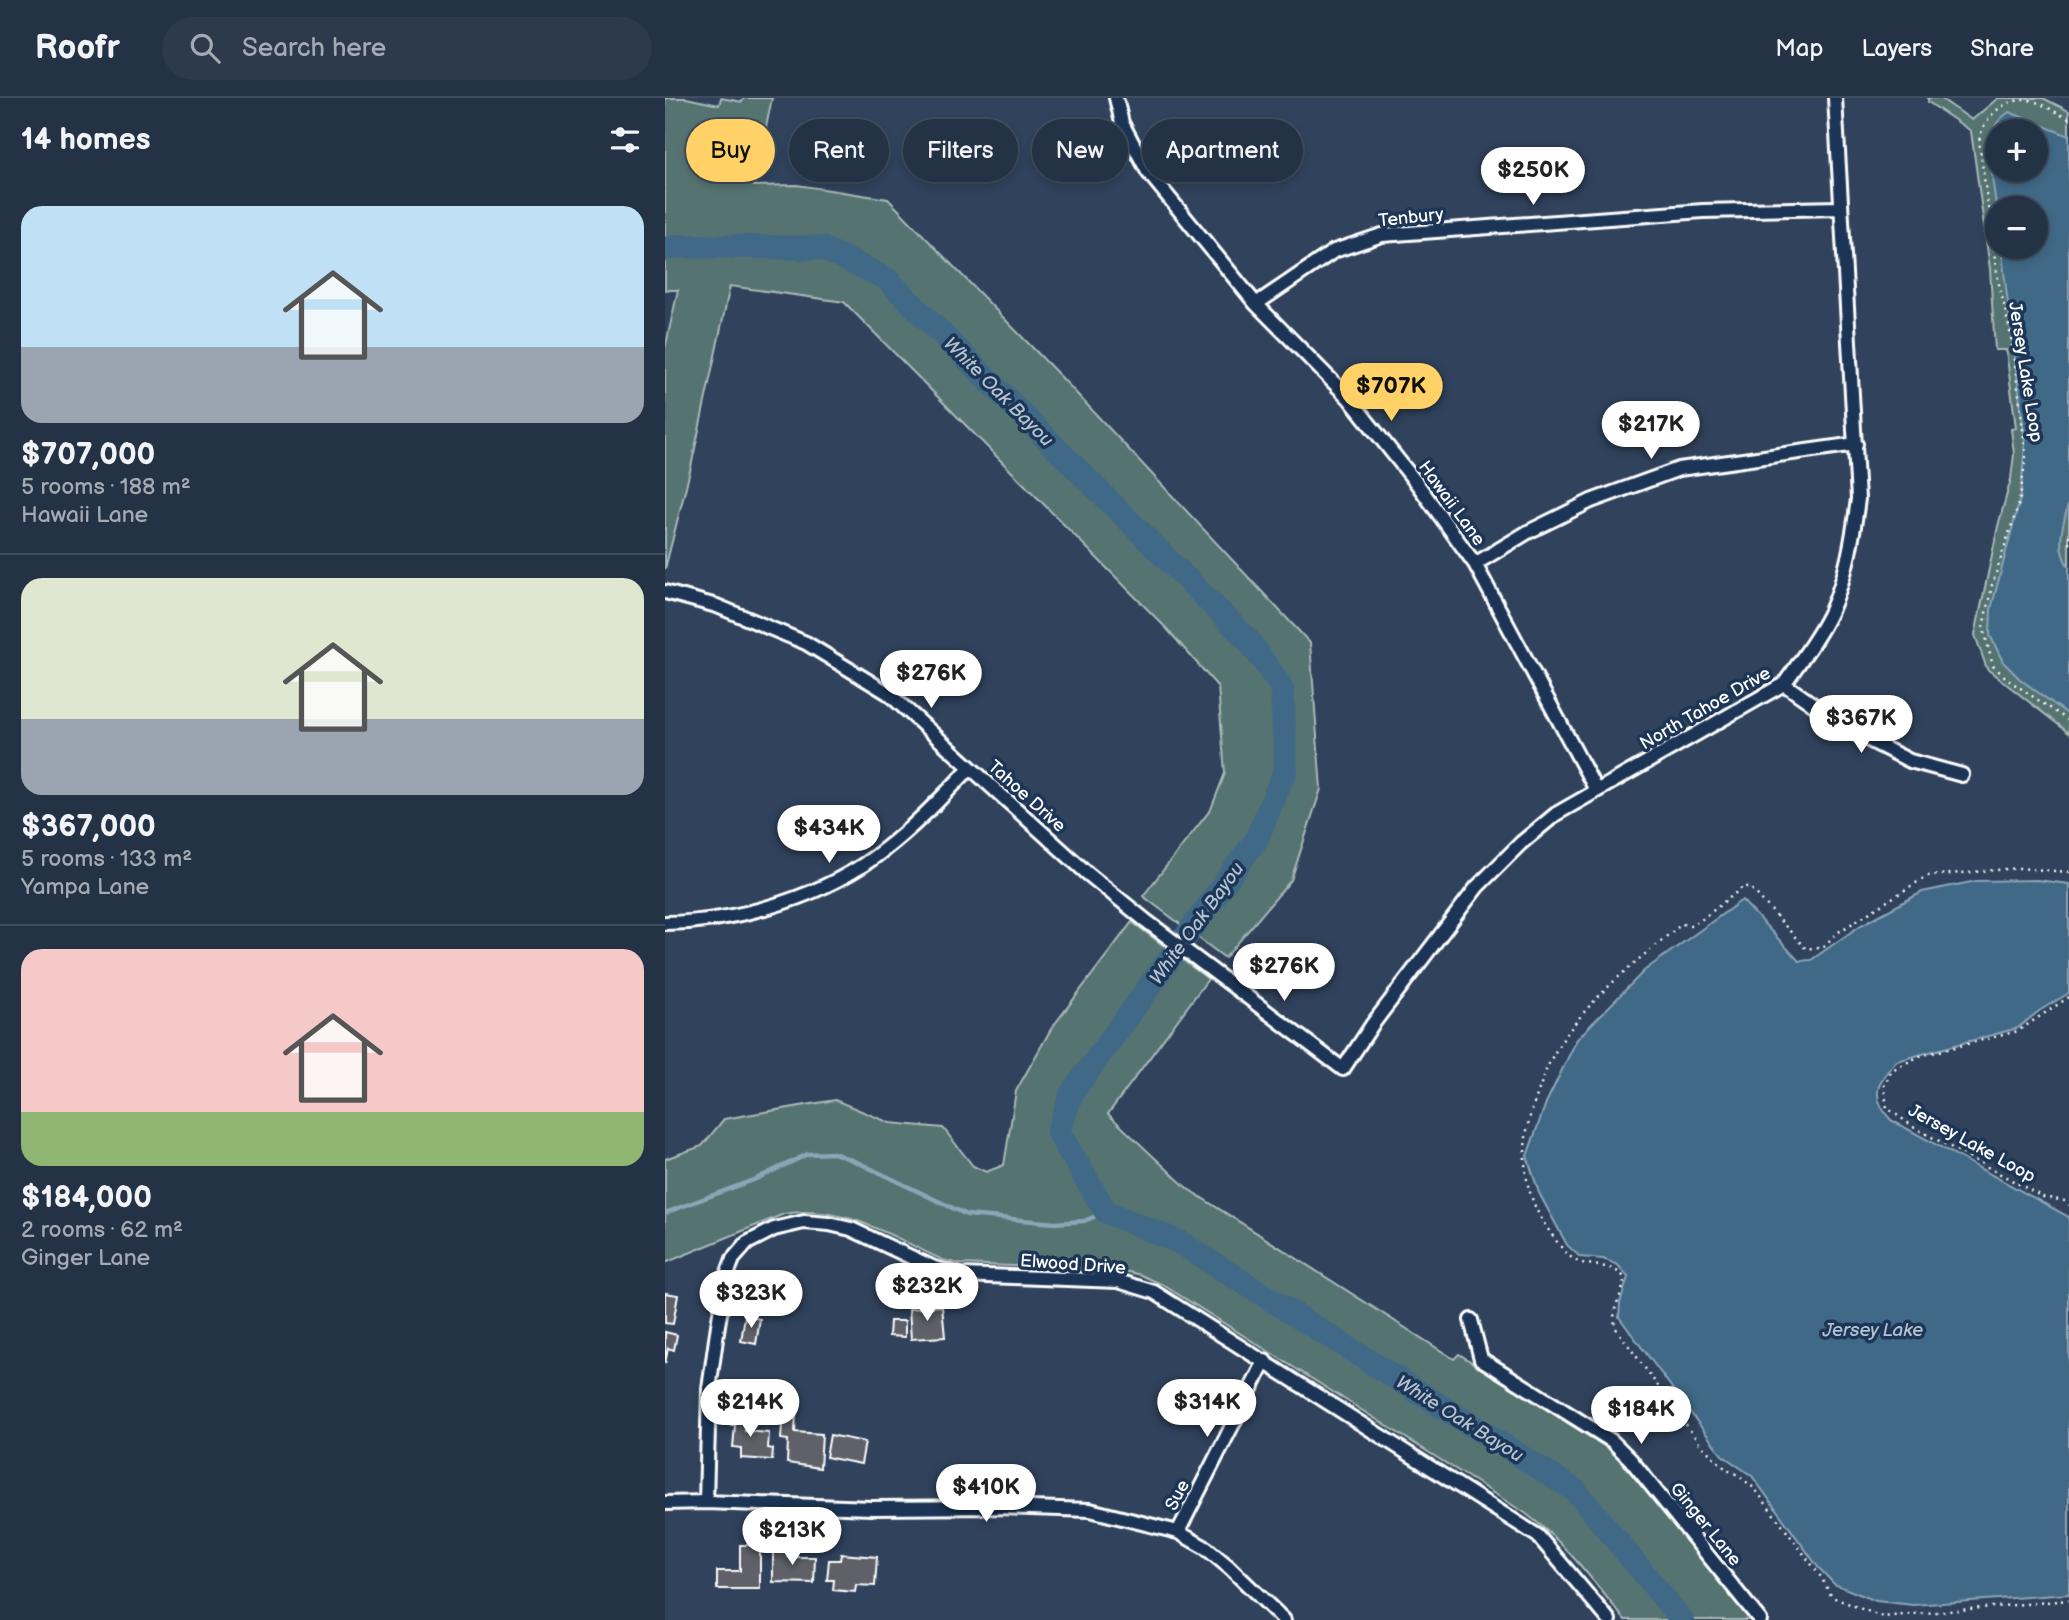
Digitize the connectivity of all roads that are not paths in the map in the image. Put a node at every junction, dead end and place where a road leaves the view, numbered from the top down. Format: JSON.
{"nodes":[{"id":1,"x":1117,"y":98,"type":"edge"},
{"id":2,"x":1835,"y":98,"type":"edge"},
{"id":3,"x":1839,"y":208,"type":"junction"},
{"id":4,"x":1256,"y":304,"type":"junction"},
{"id":5,"x":1856,"y":444,"type":"junction"},
{"id":6,"x":1475,"y":564,"type":"junction"},
{"id":7,"x":665,"y":592,"type":"edge"},
{"id":8,"x":1784,"y":684,"type":"junction"},
{"id":9,"x":970,"y":768,"type":"junction"},
{"id":10,"x":1962,"y":775,"type":"dead end"},
{"id":11,"x":1596,"y":790,"type":"junction"},
{"id":12,"x":665,"y":923,"type":"edge"},
{"id":13,"x":1343,"y":1069,"type":"joint"},
{"id":14,"x":1471,"y":1320,"type":"dead end"},
{"id":15,"x":1265,"y":1362,"type":"junction"},
{"id":16,"x":706,"y":1502,"type":"junction"},
{"id":17,"x":665,"y":1503,"type":"edge"},
{"id":18,"x":1178,"y":1532,"type":"junction"},
{"id":19,"x":1284,"y":1620,"type":"edge"},
{"id":20,"x":1609,"y":1620,"type":"edge"},
{"id":21,"x":1760,"y":1620,"type":"edge"}],
"edges":[{"from":1,"to":4,"type":"street","name":"Hawaii Lane"},
{"from":2,"to":3,"type":"street","name":"North Tahoe Drive"},
{"from":3,"to":4,"type":"street","name":"Tenbury"},
{"from":3,"to":5,"type":"street","name":"North Tahoe Drive"},
{"from":4,"to":6,"type":"street","name":"Hawaii Lane"},
{"from":5,"to":6,"type":"street"},
{"from":5,"to":8,"type":"street","name":"North Tahoe Drive"},
{"from":6,"to":11,"type":"street","name":"Hawaii Lane"},
{"from":7,"to":9,"type":"street","name":"Tahoe Drive"},
{"from":8,"to":10,"type":"street"},
{"from":8,"to":11,"type":"street","name":"North Tahoe Drive"},
{"from":9,"to":12,"type":"street"},
{"from":9,"to":13,"type":"street","name":"Tahoe Drive"},
{"from":11,"to":13,"type":"street","name":"North Tahoe Drive"},
{"from":14,"to":21,"type":"street","name":"Ginger Lane"},
{"from":15,"to":16,"type":"street","name":"Elwood Drive"},
{"from":15,"to":18,"type":"street","name":"Sue"},
{"from":15,"to":20,"type":"street","name":"Elwood Drive"},
{"from":16,"to":17,"type":"street"},
{"from":16,"to":18,"type":"street"},
{"from":18,"to":19,"type":"street"}]}
